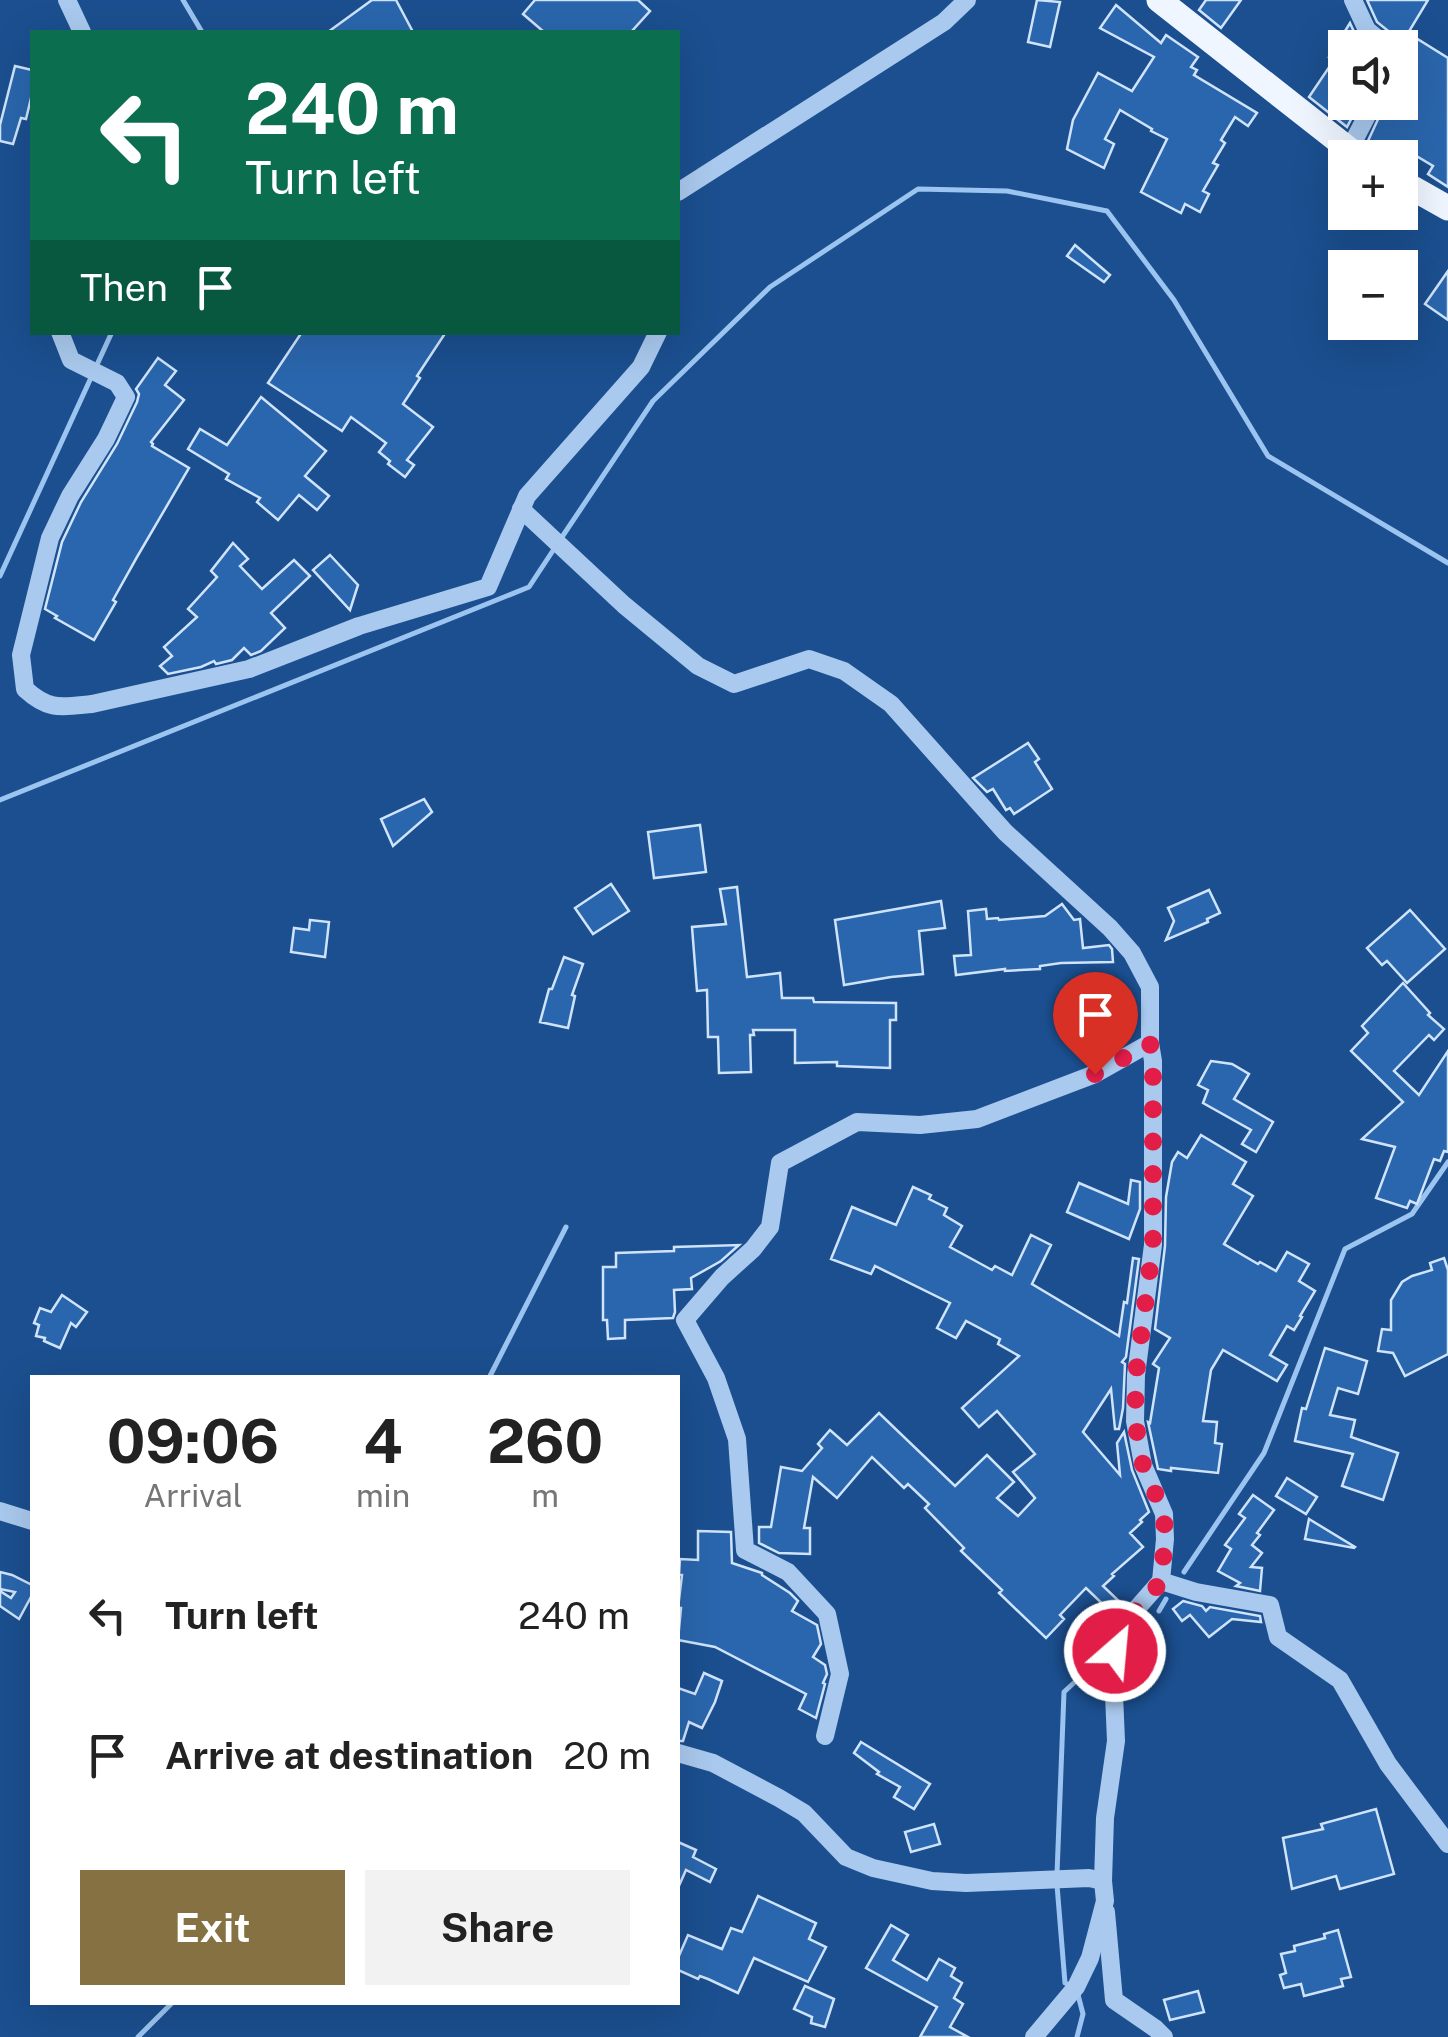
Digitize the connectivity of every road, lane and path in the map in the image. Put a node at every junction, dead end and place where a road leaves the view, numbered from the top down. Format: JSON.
{"nodes":[{"id":1,"x":67,"y":0,"type":"edge"},
{"id":2,"x":967,"y":0,"type":"edge"},
{"id":3,"x":1159,"y":0,"type":"edge"},
{"id":4,"x":1353,"y":0,"type":"edge"},
{"id":5,"x":81,"y":30,"type":"edge"},
{"id":6,"x":1367,"y":30,"type":"edge"},
{"id":7,"x":1336,"y":140,"type":"edge"},
{"id":8,"x":680,"y":191,"type":"edge"},
{"id":9,"x":1418,"y":191,"type":"edge"},
{"id":10,"x":1448,"y":208,"type":"edge"},
{"id":11,"x":61,"y":335,"type":"edge"},
{"id":12,"x":657,"y":335,"type":"edge"},
{"id":13,"x":521,"y":509,"type":"junction"},
{"id":14,"x":1150,"y":1043,"type":"junction"},
{"id":15,"x":0,"y":1511,"type":"edge"},
{"id":16,"x":30,"y":1521,"type":"edge"},
{"id":17,"x":1161,"y":1582,"type":"junction"},
{"id":18,"x":824,"y":1736,"type":"dead end"},
{"id":19,"x":680,"y":1754,"type":"edge"},
{"id":20,"x":1448,"y":1844,"type":"edge"},
{"id":21,"x":1103,"y":1881,"type":"junction"},
{"id":22,"x":1105,"y":1901,"type":"junction"},
{"id":23,"x":1034,"y":2037,"type":"edge"},
{"id":24,"x":1164,"y":2037,"type":"edge"}],
"edges":[{"from":1,"to":5,"type":"street"},
{"from":2,"to":8,"type":"street"},
{"from":3,"to":7,"type":"main road"},
{"from":4,"to":6,"type":"street"},
{"from":9,"to":10,"type":"main road"},
{"from":11,"to":13,"type":"street"},
{"from":12,"to":13,"type":"street"},
{"from":13,"to":14,"type":"street"},
{"from":14,"to":17,"type":"street"},
{"from":14,"to":18,"type":"street"},
{"from":15,"to":16,"type":"street"},
{"from":17,"to":20,"type":"street"},
{"from":17,"to":21,"type":"street"},
{"from":19,"to":21,"type":"street"},
{"from":21,"to":22,"type":"street"},
{"from":22,"to":23,"type":"street"},
{"from":22,"to":24,"type":"street"}]}
